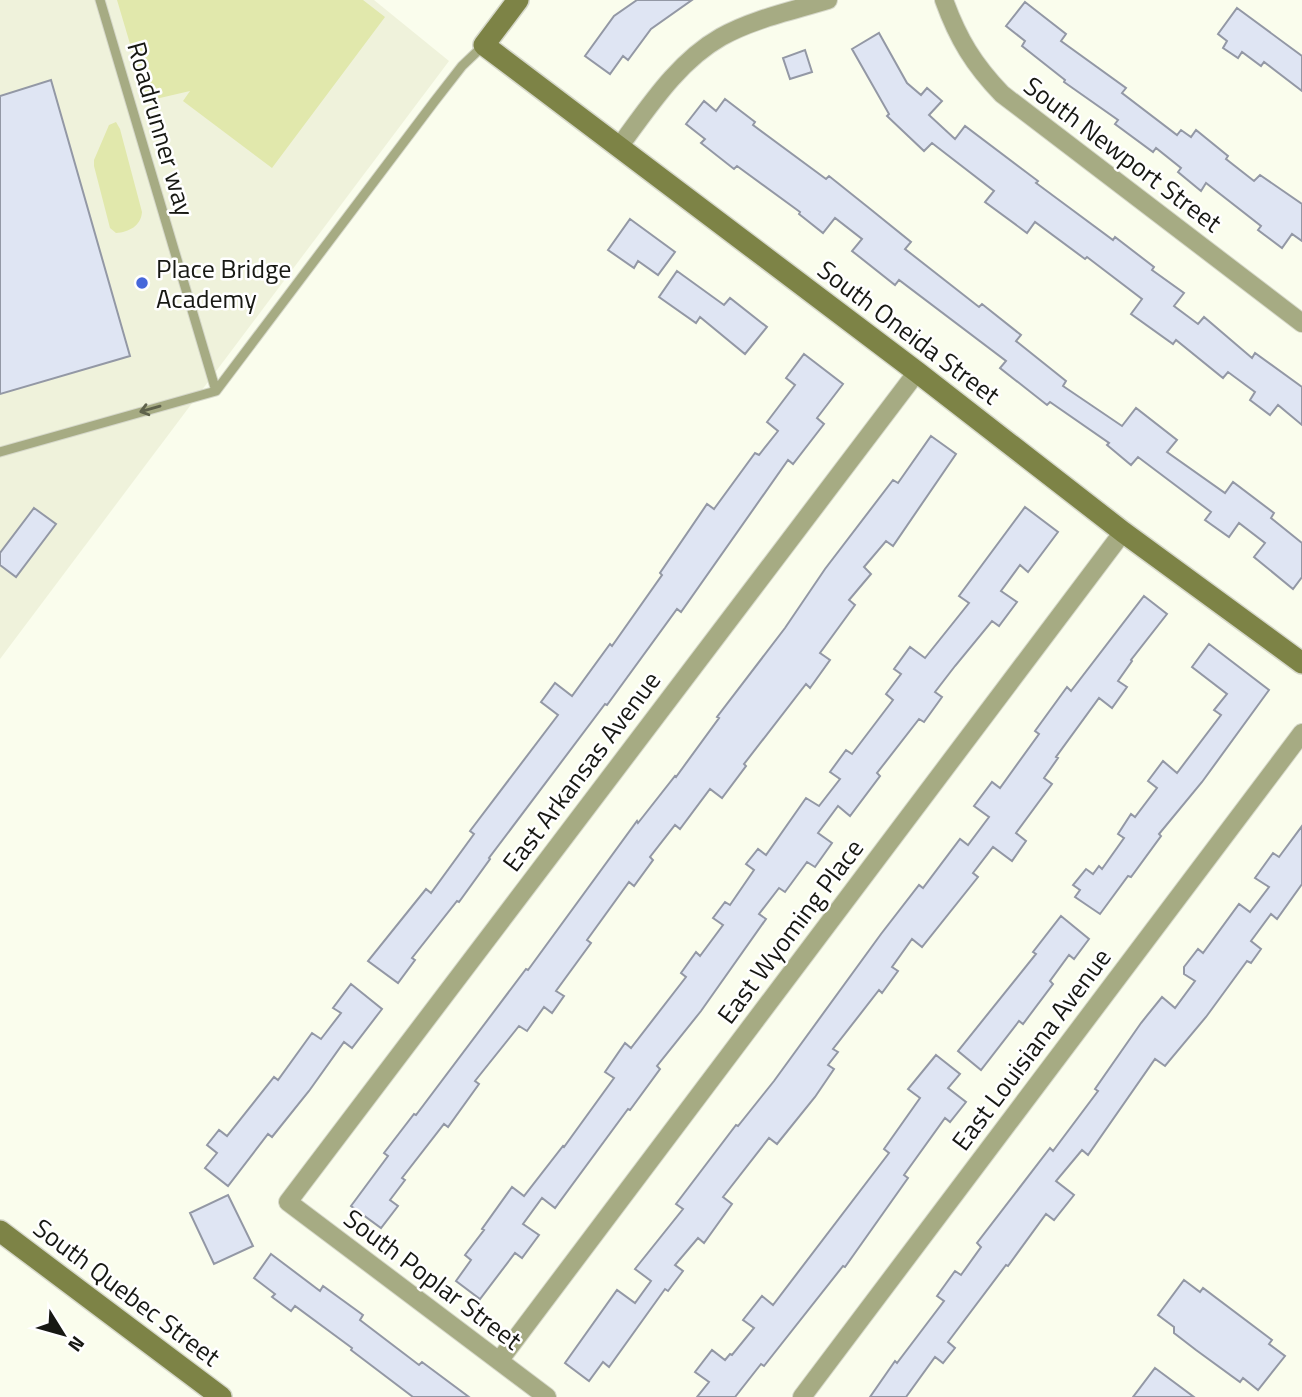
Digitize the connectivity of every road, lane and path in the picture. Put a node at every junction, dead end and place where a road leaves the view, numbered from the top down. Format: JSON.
{"nodes":[{"id":1,"x":100,"y":0,"type":"edge"},
{"id":2,"x":518,"y":0,"type":"edge"},
{"id":3,"x":828,"y":0,"type":"edge"},
{"id":4,"x":944,"y":0,"type":"edge"},
{"id":5,"x":484,"y":45,"type":"junction"},
{"id":6,"x":619,"y":147,"type":"junction"},
{"id":7,"x":1302,"y":323,"type":"edge"},
{"id":8,"x":917,"y":372,"type":"junction"},
{"id":9,"x":216,"y":391,"type":"junction"},
{"id":10,"x":0,"y":452,"type":"edge"},
{"id":11,"x":1123,"y":532,"type":"junction"},
{"id":12,"x":1302,"y":663,"type":"edge"},
{"id":13,"x":1302,"y":733,"type":"edge"},
{"id":14,"x":288,"y":1202,"type":"joint"},
{"id":15,"x":0,"y":1231,"type":"edge"},
{"id":16,"x":499,"y":1361,"type":"junction"},
{"id":17,"x":220,"y":1397,"type":"edge"},
{"id":18,"x":547,"y":1397,"type":"edge"},
{"id":19,"x":802,"y":1397,"type":"edge"}],
"edges":[{"from":1,"to":9,"type":"lane","name":"Roadrunner way"},
{"from":2,"to":5,"type":"street"},
{"from":3,"to":6,"type":"street"},
{"from":4,"to":7,"type":"street","name":"South Newport Street"},
{"from":5,"to":6,"type":"street","name":"South Oneida Street"},
{"from":5,"to":9,"type":"lane"},
{"from":6,"to":8,"type":"street","name":"South Oneida Street"},
{"from":8,"to":11,"type":"street","name":"South Oneida Street"},
{"from":8,"to":14,"type":"street","name":"East Arkansas Avenue"},
{"from":9,"to":10,"type":"lane","one_way":true},
{"from":11,"to":12,"type":"street","name":"South Oneida Street"},
{"from":11,"to":16,"type":"street","name":"East Wyoming Place"},
{"from":13,"to":19,"type":"street","name":"East Louisiana Avenue"},
{"from":14,"to":16,"type":"street","name":"South Poplar Street"},
{"from":15,"to":17,"type":"street","name":"South Quebec Street"},
{"from":16,"to":18,"type":"street","name":"South Poplar Street"}]}
